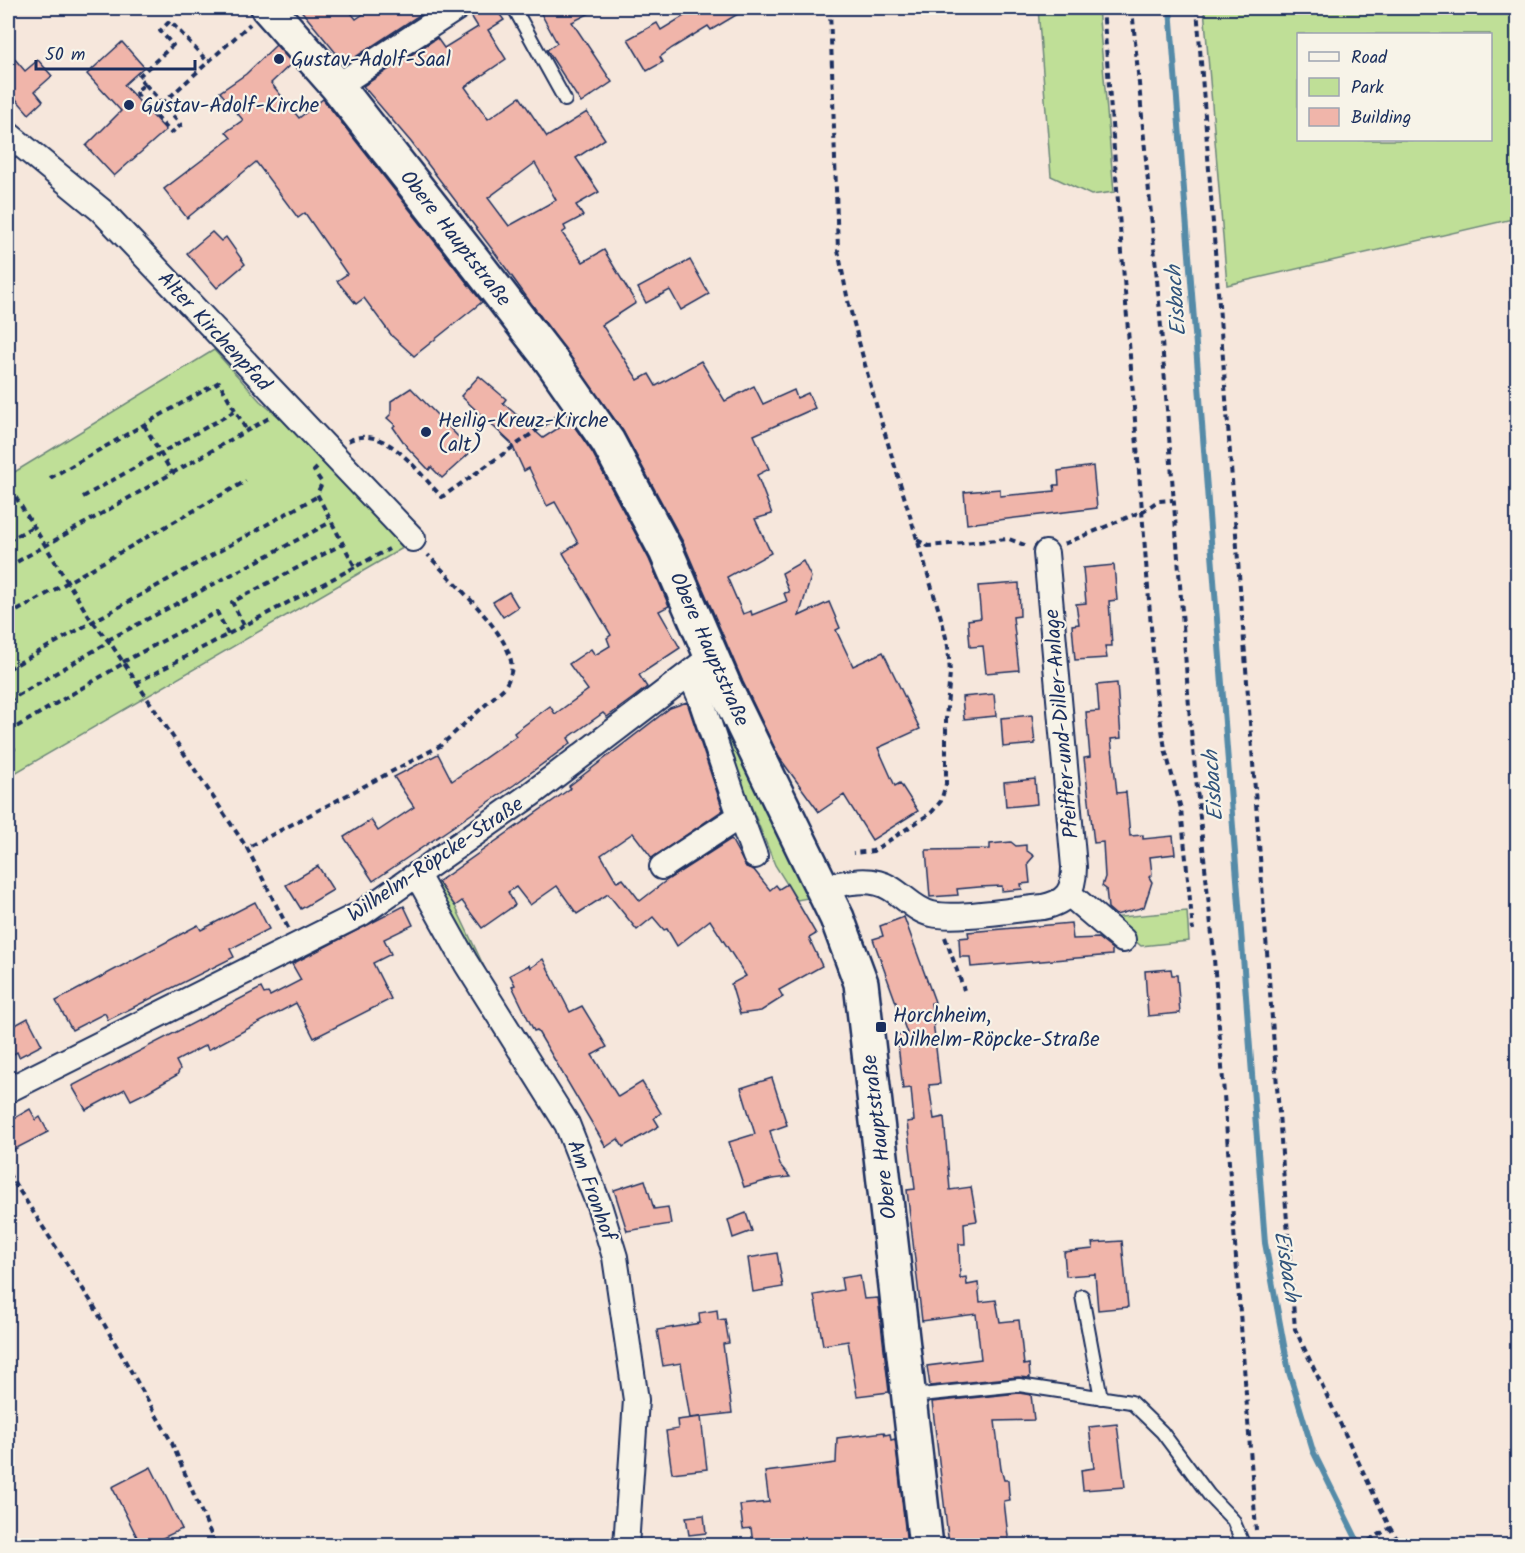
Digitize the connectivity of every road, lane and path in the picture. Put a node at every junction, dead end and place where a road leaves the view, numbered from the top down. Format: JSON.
{"nodes":[{"id":1,"x":457,"y":8,"type":"edge"},
{"id":2,"x":514,"y":8,"type":"edge"},
{"id":3,"x":830,"y":8,"type":"edge"},
{"id":4,"x":1103,"y":8,"type":"edge"},
{"id":5,"x":1132,"y":8,"type":"edge"},
{"id":6,"x":1197,"y":8,"type":"edge"},
{"id":7,"x":261,"y":14,"type":"edge"},
{"id":8,"x":208,"y":62,"type":"junction"},
{"id":9,"x":145,"y":84,"type":"junction"},
{"id":10,"x":337,"y":86,"type":"junction"},
{"id":11,"x":565,"y":100,"type":"dead end"},
{"id":12,"x":162,"y":104,"type":"junction"},
{"id":13,"x":8,"y":134,"type":"edge"},
{"id":14,"x":571,"y":407,"type":"junction"},
{"id":15,"x":235,"y":411,"type":"junction"},
{"id":16,"x":275,"y":414,"type":"dead end"},
{"id":17,"x":144,"y":424,"type":"junction"},
{"id":18,"x":247,"y":431,"type":"junction"},
{"id":19,"x":160,"y":453,"type":"junction"},
{"id":20,"x":325,"y":459,"type":"junction"},
{"id":21,"x":172,"y":473,"type":"junction"},
{"id":22,"x":50,"y":478,"type":"dead end"},
{"id":23,"x":246,"y":481,"type":"dead end"},
{"id":24,"x":10,"y":488,"type":"dead end"},
{"id":25,"x":16,"y":496,"type":"junction"},
{"id":26,"x":318,"y":496,"type":"junction"},
{"id":27,"x":84,"y":497,"type":"dead end"},
{"id":28,"x":1173,"y":500,"type":"junction"},
{"id":29,"x":8,"y":501,"type":"edge"},
{"id":30,"x":1143,"y":511,"type":"junction"},
{"id":31,"x":331,"y":522,"type":"junction"},
{"id":32,"x":34,"y":526,"type":"junction"},
{"id":33,"x":1083,"y":534,"type":"dead end"},
{"id":34,"x":413,"y":539,"type":"joint"},
{"id":35,"x":917,"y":540,"type":"junction"},
{"id":36,"x":8,"y":541,"type":"edge"},
{"id":37,"x":343,"y":544,"type":"junction"},
{"id":38,"x":46,"y":545,"type":"junction"},
{"id":39,"x":389,"y":549,"type":"dead end"},
{"id":40,"x":1047,"y":553,"type":"joint"},
{"id":41,"x":8,"y":567,"type":"edge"},
{"id":42,"x":355,"y":567,"type":"junction"},
{"id":43,"x":69,"y":580,"type":"junction"},
{"id":44,"x":8,"y":616,"type":"edge"},
{"id":45,"x":91,"y":620,"type":"junction"},
{"id":46,"x":244,"y":625,"type":"junction"},
{"id":47,"x":228,"y":634,"type":"junction"},
{"id":48,"x":109,"y":641,"type":"junction"},
{"id":49,"x":123,"y":663,"type":"junction"},
{"id":50,"x":701,"y":665,"type":"junction"},
{"id":51,"x":8,"y":669,"type":"edge"},
{"id":52,"x":136,"y":682,"type":"junction"},
{"id":53,"x":8,"y":701,"type":"edge"},
{"id":54,"x":8,"y":732,"type":"edge"},
{"id":55,"x":8,"y":738,"type":"edge"},
{"id":56,"x":8,"y":753,"type":"edge"},
{"id":57,"x":740,"y":816,"type":"junction"},
{"id":58,"x":247,"y":848,"type":"junction"},
{"id":59,"x":854,"y":853,"type":"dead end"},
{"id":60,"x":755,"y":856,"type":"dead end"},
{"id":61,"x":662,"y":867,"type":"dead end"},
{"id":62,"x":417,"y":875,"type":"junction"},
{"id":63,"x":822,"y":886,"type":"junction"},
{"id":64,"x":1069,"y":894,"type":"junction"},
{"id":65,"x":937,"y":915,"type":"junction"},
{"id":66,"x":1193,"y":930,"type":"dead end"},
{"id":67,"x":1123,"y":940,"type":"dead end"},
{"id":68,"x":297,"y":944,"type":"junction"},
{"id":69,"x":964,"y":990,"type":"dead end"},
{"id":70,"x":8,"y":1090,"type":"edge"},
{"id":71,"x":8,"y":1173,"type":"edge"},
{"id":72,"x":1082,"y":1296,"type":"dead end"},
{"id":73,"x":910,"y":1396,"type":"junction"},
{"id":74,"x":1101,"y":1398,"type":"junction"},
{"id":75,"x":1388,"y":1529,"type":"junction"},
{"id":76,"x":1256,"y":1534,"type":"dead end"},
{"id":77,"x":216,"y":1545,"type":"edge"},
{"id":78,"x":626,"y":1545,"type":"edge"},
{"id":79,"x":926,"y":1545,"type":"edge"},
{"id":80,"x":1244,"y":1545,"type":"edge"},
{"id":81,"x":1360,"y":1545,"type":"edge"},
{"id":82,"x":1402,"y":1545,"type":"edge"}],
"edges":[{"from":1,"to":10,"type":"street"},
{"from":2,"to":11,"type":"lane"},
{"from":3,"to":35,"type":"path"},
{"from":4,"to":30,"type":"path"},
{"from":5,"to":28,"type":"path"},
{"from":6,"to":75,"type":"path"},
{"from":7,"to":8,"type":"path"},
{"from":7,"to":10,"type":"main road","name":"Obere Hauptstraße"},
{"from":8,"to":9,"type":"path"},
{"from":8,"to":12,"type":"path"},
{"from":9,"to":12,"type":"path"},
{"from":9,"to":12,"type":"path"},
{"from":10,"to":14,"type":"main road","name":"Obere Hauptstraße"},
{"from":13,"to":20,"type":"street","name":"Alter Kirchenpfad"},
{"from":14,"to":20,"type":"path"},
{"from":14,"to":50,"type":"main road","name":"Obere Hauptstraße"},
{"from":15,"to":17,"type":"path"},
{"from":15,"to":18,"type":"path"},
{"from":15,"to":19,"type":"path"},
{"from":16,"to":18,"type":"path"},
{"from":17,"to":19,"type":"path"},
{"from":17,"to":22,"type":"path"},
{"from":18,"to":21,"type":"path"},
{"from":19,"to":21,"type":"path"},
{"from":19,"to":27,"type":"path"},
{"from":20,"to":26,"type":"path"},
{"from":20,"to":34,"type":"street","name":"Alter Kirchenpfad"},
{"from":21,"to":38,"type":"path"},
{"from":23,"to":43,"type":"path"},
{"from":24,"to":25,"type":"path"},
{"from":25,"to":29,"type":"path"},
{"from":25,"to":32,"type":"path"},
{"from":26,"to":31,"type":"path"},
{"from":26,"to":45,"type":"path"},
{"from":28,"to":30,"type":"path"},
{"from":28,"to":76,"type":"path"},
{"from":30,"to":33,"type":"path"},
{"from":30,"to":66,"type":"path"},
{"from":31,"to":37,"type":"path"},
{"from":31,"to":48,"type":"path"},
{"from":32,"to":36,"type":"path"},
{"from":32,"to":38,"type":"path"},
{"from":34,"to":58,"type":"path"},
{"from":35,"to":40,"type":"path"},
{"from":35,"to":59,"type":"path"},
{"from":37,"to":42,"type":"path"},
{"from":37,"to":46,"type":"path"},
{"from":38,"to":41,"type":"path"},
{"from":38,"to":43,"type":"path"},
{"from":39,"to":42,"type":"path"},
{"from":40,"to":64,"type":"street","name":"Pfeiffer-und-Diller-Anlage"},
{"from":42,"to":46,"type":"path"},
{"from":43,"to":44,"type":"path"},
{"from":43,"to":45,"type":"path"},
{"from":45,"to":48,"type":"path"},
{"from":45,"to":51,"type":"path"},
{"from":46,"to":47,"type":"path"},
{"from":47,"to":49,"type":"path"},
{"from":47,"to":52,"type":"path"},
{"from":48,"to":49,"type":"path"},
{"from":48,"to":53,"type":"path"},
{"from":49,"to":52,"type":"path"},
{"from":49,"to":54,"type":"path"},
{"from":50,"to":57,"type":"street","name":"Obere Hauptstraße"},
{"from":50,"to":62,"type":"street","name":"Wilhelm-Röpcke-Straße"},
{"from":50,"to":63,"type":"main road","name":"Obere Hauptstraße"},
{"from":52,"to":58,"type":"path"},
{"from":55,"to":56,"type":"path"},
{"from":57,"to":60,"type":"street","name":"Obere Hauptstraße"},
{"from":57,"to":61,"type":"street"},
{"from":58,"to":68,"type":"path"},
{"from":62,"to":68,"type":"street","name":"Wilhelm-Röpcke-Straße"},
{"from":62,"to":78,"type":"street","name":"Am Fronhof"},
{"from":63,"to":65,"type":"street"},
{"from":63,"to":73,"type":"main road","name":"Obere Hauptstraße"},
{"from":64,"to":65,"type":"street"},
{"from":64,"to":67,"type":"street"},
{"from":65,"to":69,"type":"path"},
{"from":68,"to":70,"type":"street","name":"Wilhelm-Röpcke-Straße"},
{"from":71,"to":77,"type":"path"},
{"from":72,"to":74,"type":"lane"},
{"from":73,"to":74,"type":"lane"},
{"from":73,"to":79,"type":"main road","name":"Obere Hauptstraße"},
{"from":74,"to":80,"type":"lane"},
{"from":75,"to":81,"type":"path"},
{"from":75,"to":82,"type":"path"}]}
